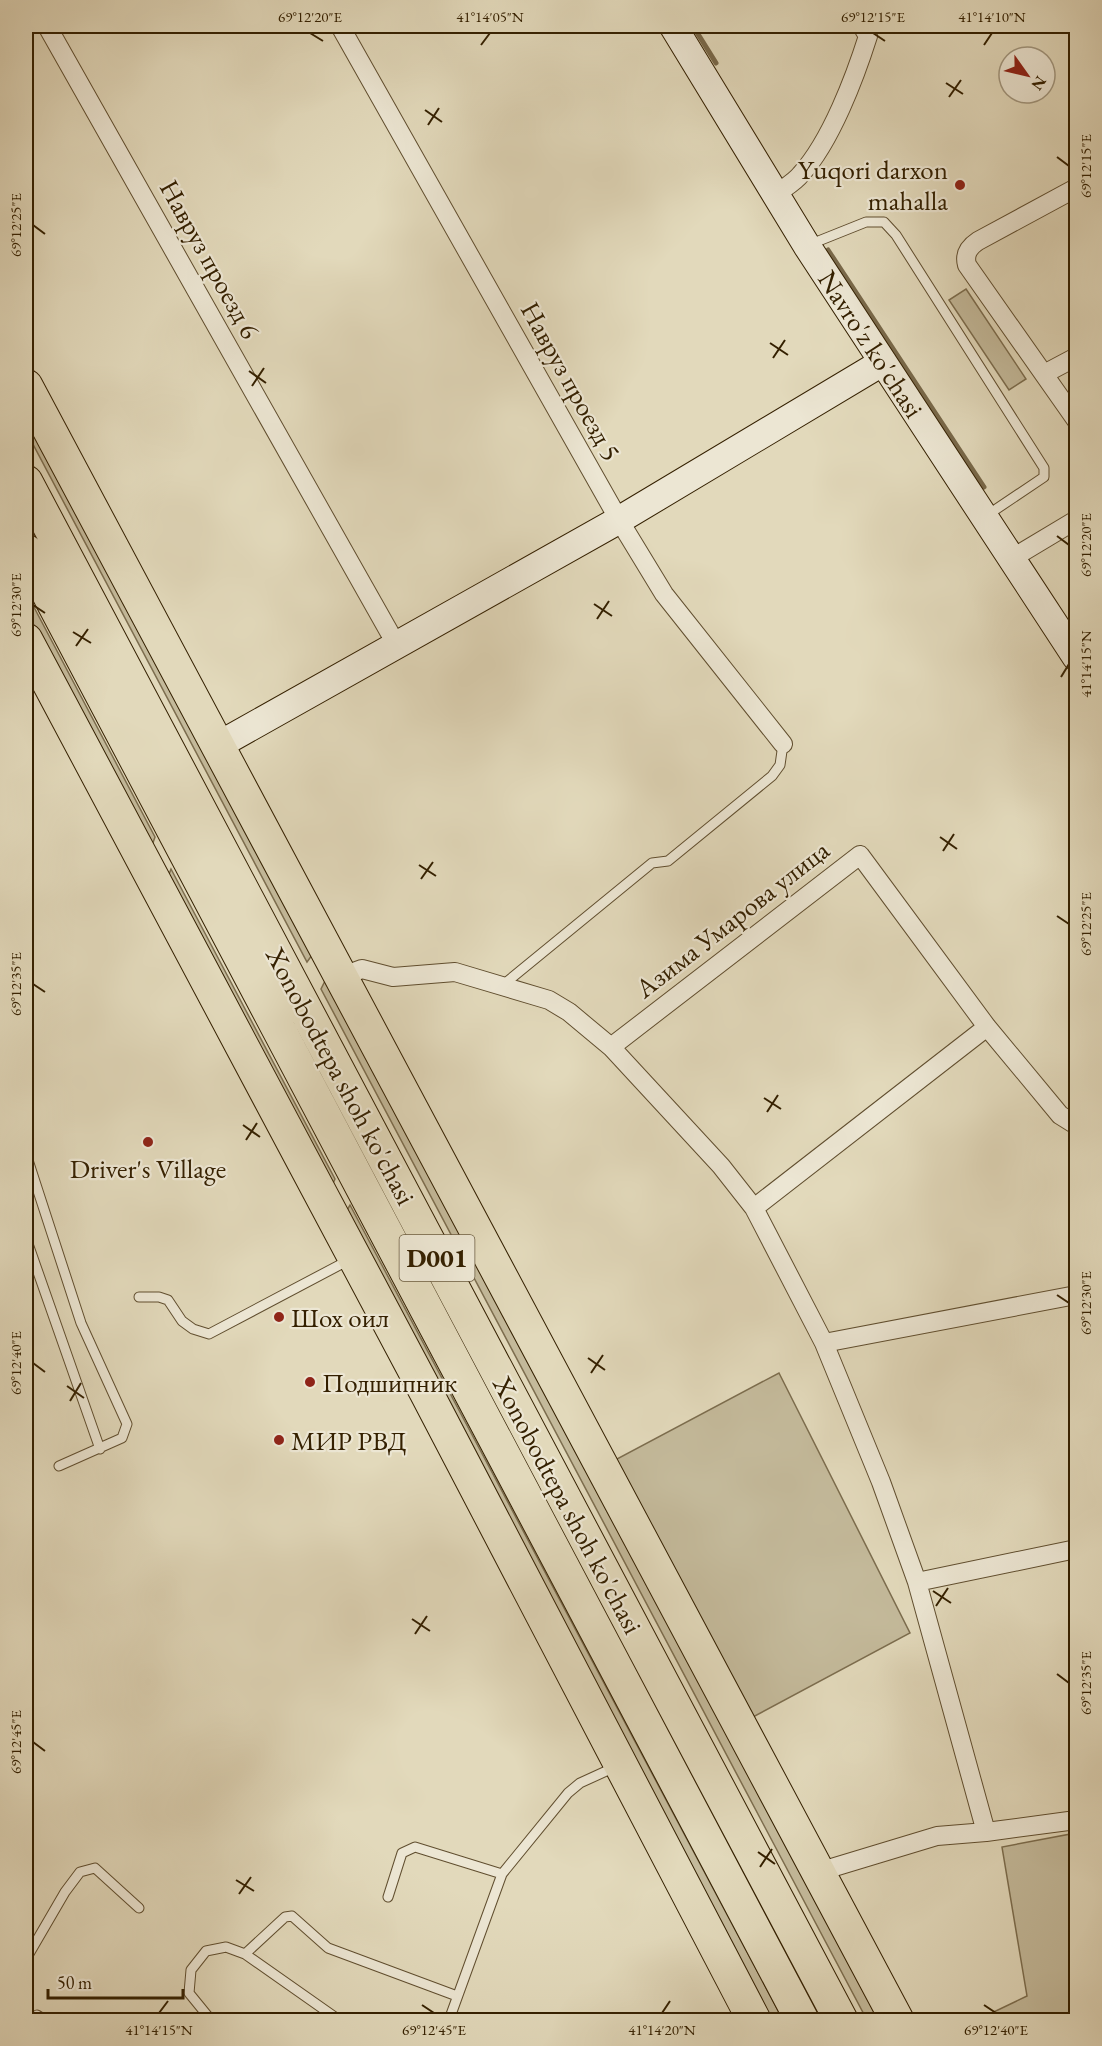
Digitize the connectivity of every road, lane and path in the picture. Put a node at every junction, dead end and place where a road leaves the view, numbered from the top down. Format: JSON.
{"nodes":[{"id":1,"x":47,"y":26,"type":"edge"},
{"id":2,"x":340,"y":26,"type":"edge"},
{"id":3,"x":673,"y":26,"type":"edge"},
{"id":4,"x":862,"y":26,"type":"edge"},
{"id":5,"x":1077,"y":188,"type":"edge"},
{"id":6,"x":776,"y":194,"type":"junction"},
{"id":7,"x":807,"y":246,"type":"junction"},
{"id":8,"x":1077,"y":357,"type":"edge"},
{"id":9,"x":883,"y":363,"type":"junction"},
{"id":10,"x":1044,"y":374,"type":"junction"},
{"id":11,"x":26,"y":386,"type":"edge"},
{"id":12,"x":1077,"y":420,"type":"edge"},
{"id":13,"x":28,"y":492,"type":"edge"},
{"id":14,"x":984,"y":517,"type":"junction"},
{"id":15,"x":619,"y":520,"type":"junction"},
{"id":16,"x":1077,"y":520,"type":"edge"},
{"id":17,"x":26,"y":551,"type":"edge"},
{"id":18,"x":1011,"y":559,"type":"junction"},
{"id":19,"x":396,"y":644,"type":"junction"},
{"id":20,"x":1077,"y":657,"type":"edge"},
{"id":21,"x":32,"y":658,"type":"edge"},
{"id":22,"x":783,"y":744,"type":"joint"},
{"id":23,"x":217,"y":746,"type":"junction"},
{"id":24,"x":162,"y":812,"type":"junction"},
{"id":25,"x":158,"y":888,"type":"junction"},
{"id":26,"x":324,"y":946,"type":"junction"},
{"id":27,"x":340,"y":977,"type":"junction"},
{"id":28,"x":503,"y":985,"type":"junction"},
{"id":29,"x":305,"y":1007,"type":"junction"},
{"id":30,"x":987,"y":1027,"type":"junction"},
{"id":31,"x":611,"y":1047,"type":"junction"},
{"id":32,"x":1077,"y":1125,"type":"edge"},
{"id":33,"x":26,"y":1154,"type":"edge"},
{"id":34,"x":345,"y":1158,"type":"junction"},
{"id":35,"x":754,"y":1208,"type":"junction"},
{"id":36,"x":337,"y":1225,"type":"junction"},
{"id":37,"x":26,"y":1238,"type":"edge"},
{"id":38,"x":354,"y":1257,"type":"junction"},
{"id":39,"x":1077,"y":1295,"type":"edge"},
{"id":40,"x":139,"y":1297,"type":"dead end"},
{"id":41,"x":824,"y":1343,"type":"junction"},
{"id":42,"x":100,"y":1449,"type":"junction"},
{"id":43,"x":59,"y":1466,"type":"dead end"},
{"id":44,"x":1077,"y":1549,"type":"edge"},
{"id":45,"x":917,"y":1582,"type":"junction"},
{"id":46,"x":620,"y":1765,"type":"junction"},
{"id":47,"x":1077,"y":1820,"type":"edge"},
{"id":48,"x":986,"y":1832,"type":"junction"},
{"id":49,"x":818,"y":1872,"type":"junction"},
{"id":50,"x":502,"y":1874,"type":"junction"},
{"id":51,"x":388,"y":1897,"type":"dead end"},
{"id":52,"x":139,"y":1908,"type":"dead end"},
{"id":53,"x":245,"y":1954,"type":"junction"},
{"id":54,"x":26,"y":1959,"type":"edge"},
{"id":55,"x":457,"y":1996,"type":"junction"},
{"id":56,"x":209,"y":2020,"type":"edge"},
{"id":57,"x":339,"y":2020,"type":"edge"},
{"id":58,"x":449,"y":2020,"type":"edge"},
{"id":59,"x":754,"y":2020,"type":"edge"},
{"id":60,"x":802,"y":2020,"type":"edge"},
{"id":61,"x":841,"y":2020,"type":"edge"},
{"id":62,"x":897,"y":2020,"type":"edge"}],
"edges":[{"from":1,"to":19,"type":"street","name":"Навруз проезд 6"},
{"from":2,"to":15,"type":"street","name":"Навруз проезд 5"},
{"from":3,"to":6,"type":"street","name":"Navro'z ko'chasi"},
{"from":4,"to":6,"type":"street"},
{"from":5,"to":10,"type":"street"},
{"from":6,"to":7,"type":"street","name":"Navro'z ko'chasi"},
{"from":7,"to":9,"type":"street","name":"Navro'z ko'chasi"},
{"from":7,"to":14,"type":"lane"},
{"from":8,"to":10,"type":"street"},
{"from":9,"to":14,"type":"street","name":"Navro'z ko'chasi"},
{"from":9,"to":15,"type":"street"},
{"from":10,"to":12,"type":"street"},
{"from":11,"to":23,"type":"highway"},
{"from":13,"to":29,"type":"highway","name":"Xonobodtepa shoh ko'chasi","number":"D001"},
{"from":14,"to":18,"type":"street","name":"Navro'z ko'chasi"},
{"from":15,"to":19,"type":"street"},
{"from":15,"to":22,"type":"street","name":"Навруз проезд 5"},
{"from":16,"to":18,"type":"street"},
{"from":17,"to":24,"type":"highway","name":"Xonobodtepa shoh ko'chasi","number":"D001"},
{"from":18,"to":20,"type":"street","name":"Navro'z ko'chasi"},
{"from":19,"to":23,"type":"street"},
{"from":21,"to":25,"type":"highway"},
{"from":22,"to":28,"type":"lane"},
{"from":23,"to":26,"type":"highway"},
{"from":24,"to":25,"type":"highway"},
{"from":24,"to":34,"type":"highway","name":"Xonobodtepa shoh ko'chasi","number":"D001"},
{"from":25,"to":36,"type":"highway"},
{"from":26,"to":27,"type":"highway"},
{"from":26,"to":29,"type":"highway"},
{"from":27,"to":28,"type":"street"},
{"from":27,"to":49,"type":"highway"},
{"from":28,"to":31,"type":"street"},
{"from":29,"to":61,"type":"highway","name":"Xonobodtepa shoh ko'chasi","number":"D001"},
{"from":30,"to":31,"type":"street","name":"Азима Умарова улица"},
{"from":30,"to":32,"type":"street","name":"Азима Умарова улица"},
{"from":30,"to":35,"type":"street"},
{"from":31,"to":35,"type":"street"},
{"from":33,"to":42,"type":"lane"},
{"from":34,"to":36,"type":"highway"},
{"from":34,"to":60,"type":"highway","name":"Xonobodtepa shoh ko'chasi","number":"D001"},
{"from":35,"to":41,"type":"street"},
{"from":36,"to":38,"type":"highway"},
{"from":37,"to":42,"type":"lane"},
{"from":38,"to":40,"type":"lane"},
{"from":38,"to":46,"type":"highway"},
{"from":39,"to":41,"type":"street"},
{"from":41,"to":45,"type":"street"},
{"from":42,"to":43,"type":"lane"},
{"from":44,"to":45,"type":"street"},
{"from":45,"to":48,"type":"street"},
{"from":46,"to":50,"type":"lane"},
{"from":46,"to":59,"type":"highway"},
{"from":47,"to":48,"type":"street"},
{"from":48,"to":49,"type":"street"},
{"from":49,"to":62,"type":"highway"},
{"from":50,"to":51,"type":"lane"},
{"from":50,"to":55,"type":"lane"},
{"from":52,"to":54,"type":"lane"},
{"from":53,"to":55,"type":"lane"},
{"from":53,"to":56,"type":"lane"},
{"from":53,"to":57,"type":"lane"},
{"from":55,"to":58,"type":"lane"}]}
